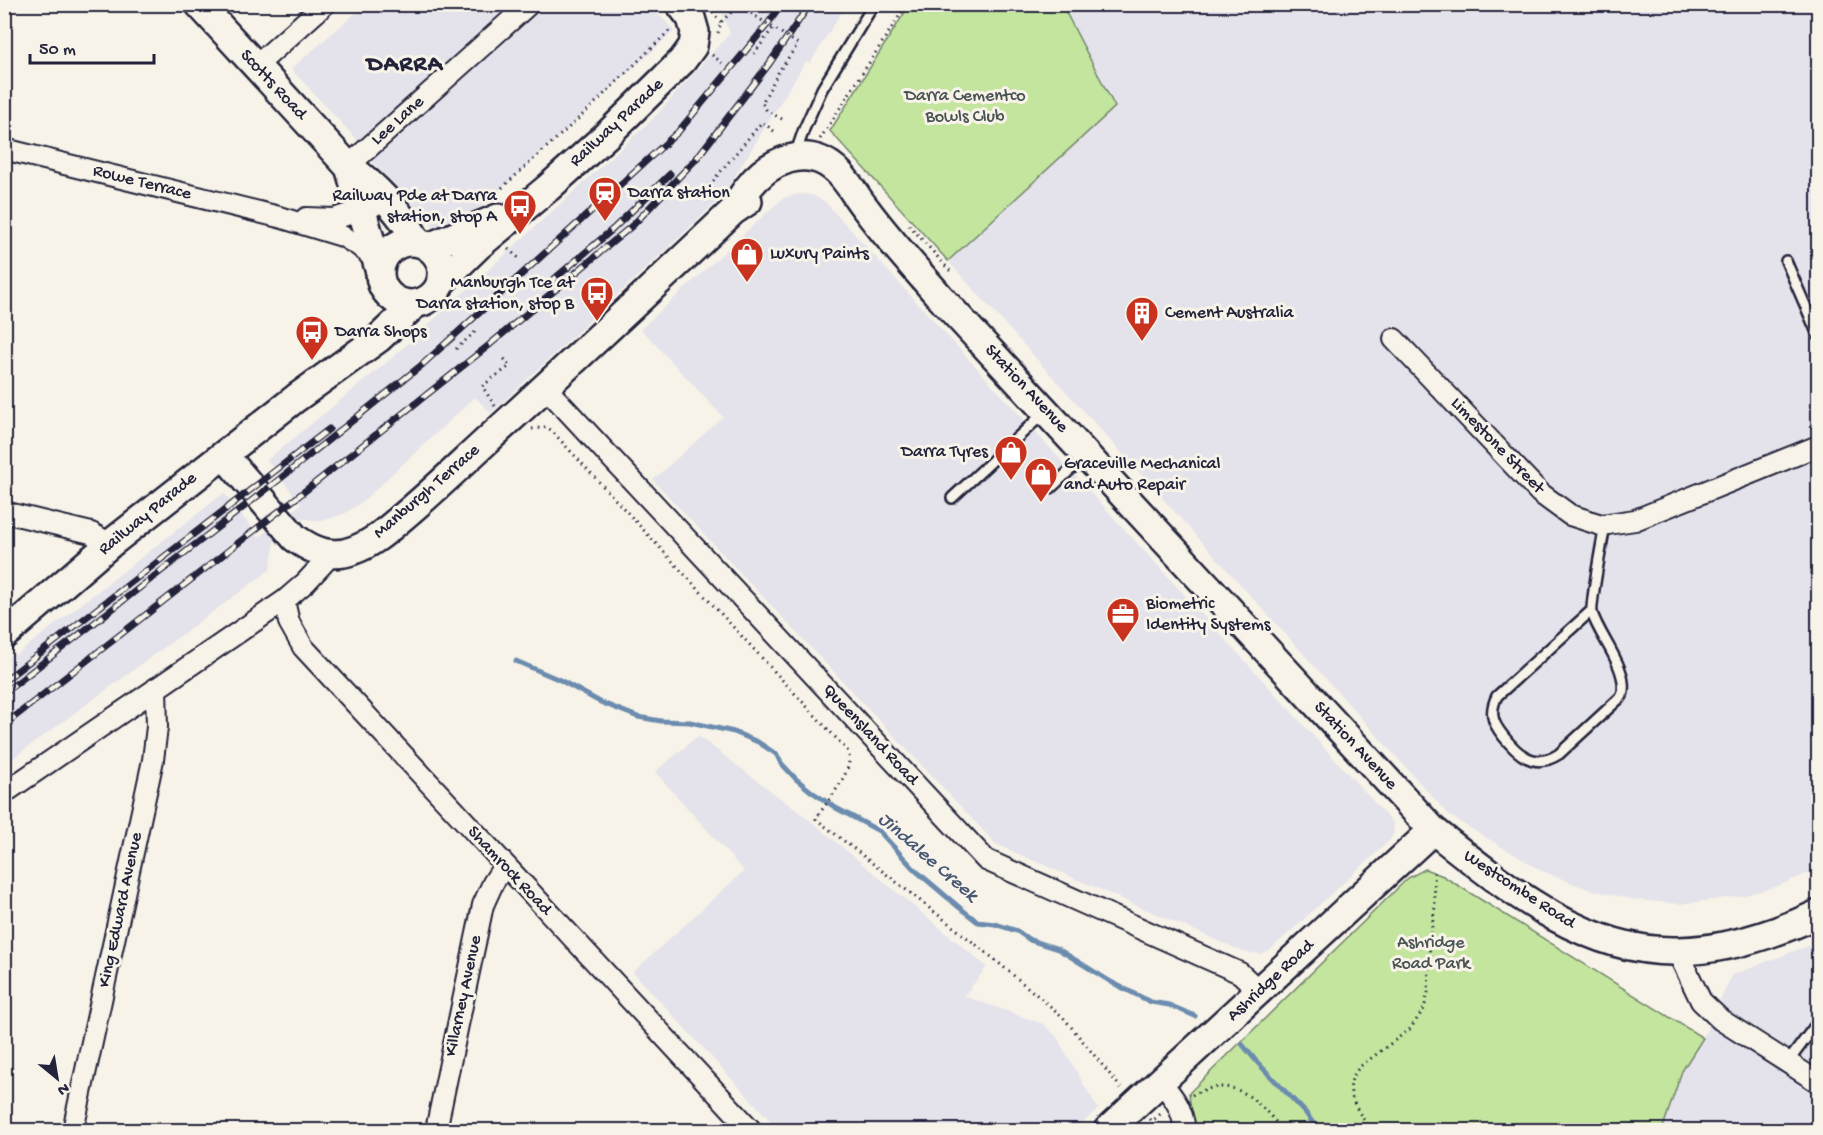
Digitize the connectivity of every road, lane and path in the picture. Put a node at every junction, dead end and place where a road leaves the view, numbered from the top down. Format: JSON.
{"nodes":[{"id":1,"x":199,"y":4,"type":"edge"},
{"id":2,"x":325,"y":4,"type":"edge"},
{"id":3,"x":529,"y":4,"type":"edge"},
{"id":4,"x":652,"y":4,"type":"edge"},
{"id":5,"x":749,"y":4,"type":"edge"},
{"id":6,"x":874,"y":4,"type":"edge"},
{"id":7,"x":907,"y":4,"type":"edge"},
{"id":8,"x":738,"y":5,"type":"edge"},
{"id":9,"x":691,"y":28,"type":"edge"},
{"id":10,"x":773,"y":28,"type":"junction"},
{"id":11,"x":754,"y":54,"type":"dead end"},
{"id":12,"x":722,"y":63,"type":"dead end"},
{"id":13,"x":256,"y":66,"type":"junction"},
{"id":14,"x":782,"y":119,"type":"dead end"},
{"id":15,"x":774,"y":131,"type":"dead end"},
{"id":16,"x":820,"y":138,"type":"dead end"},
{"id":17,"x":4,"y":149,"type":"edge"},
{"id":18,"x":788,"y":165,"type":"junction"},
{"id":19,"x":348,"y":166,"type":"junction"},
{"id":20,"x":693,"y":197,"type":"dead end"},
{"id":21,"x":490,"y":199,"type":"dead end"},
{"id":22,"x":527,"y":205,"type":"junction"},
{"id":23,"x":374,"y":206,"type":"junction"},
{"id":24,"x":279,"y":217,"type":"junction"},
{"id":25,"x":423,"y":245,"type":"junction"},
{"id":26,"x":1786,"y":261,"type":"dead end"},
{"id":27,"x":378,"y":265,"type":"junction"},
{"id":28,"x":441,"y":282,"type":"junction"},
{"id":29,"x":389,"y":296,"type":"junction"},
{"id":30,"x":415,"y":304,"type":"junction"},
{"id":31,"x":475,"y":332,"type":"dead end"},
{"id":32,"x":1818,"y":335,"type":"edge"},
{"id":33,"x":1394,"y":339,"type":"dead end"},
{"id":34,"x":456,"y":349,"type":"dead end"},
{"id":35,"x":502,"y":356,"type":"dead end"},
{"id":36,"x":546,"y":388,"type":"junction"},
{"id":37,"x":296,"y":398,"type":"junction"},
{"id":38,"x":497,"y":409,"type":"dead end"},
{"id":39,"x":1046,"y":410,"type":"junction"},
{"id":40,"x":528,"y":432,"type":"dead end"},
{"id":41,"x":1818,"y":446,"type":"edge"},
{"id":42,"x":224,"y":455,"type":"junction"},
{"id":43,"x":1087,"y":455,"type":"junction"},
{"id":44,"x":1051,"y":488,"type":"dead end"},
{"id":45,"x":952,"y":498,"type":"dead end"},
{"id":46,"x":4,"y":512,"type":"edge"},
{"id":47,"x":1605,"y":524,"type":"junction"},
{"id":48,"x":110,"y":544,"type":"junction"},
{"id":49,"x":331,"y":555,"type":"junction"},
{"id":50,"x":284,"y":601,"type":"junction"},
{"id":51,"x":1592,"y":611,"type":"junction"},
{"id":52,"x":4,"y":635,"type":"edge"},
{"id":53,"x":156,"y":688,"type":"junction"},
{"id":54,"x":4,"y":793,"type":"edge"},
{"id":55,"x":1433,"y":830,"type":"junction"},
{"id":56,"x":504,"y":866,"type":"junction"},
{"id":57,"x":1434,"y":870,"type":"dead end"},
{"id":58,"x":1818,"y":914,"type":"edge"},
{"id":59,"x":1677,"y":951,"type":"junction"},
{"id":60,"x":1259,"y":991,"type":"junction"},
{"id":61,"x":1818,"y":1022,"type":"edge"},
{"id":62,"x":1788,"y":1062,"type":"junction"},
{"id":63,"x":1161,"y":1082,"type":"junction"},
{"id":64,"x":1818,"y":1082,"type":"edge"},
{"id":65,"x":1121,"y":1089,"type":"dead end"},
{"id":66,"x":1189,"y":1096,"type":"dead end"},
{"id":67,"x":73,"y":1131,"type":"edge"},
{"id":68,"x":436,"y":1131,"type":"edge"},
{"id":69,"x":751,"y":1131,"type":"edge"},
{"id":70,"x":1108,"y":1131,"type":"edge"},
{"id":71,"x":1185,"y":1131,"type":"edge"},
{"id":72,"x":1283,"y":1131,"type":"edge"},
{"id":73,"x":1370,"y":1131,"type":"edge"}],
"edges":[{"from":1,"to":13,"type":"street","name":"Scotts Road"},
{"from":2,"to":13,"type":"street"},
{"from":3,"to":19,"type":"street","name":"Lee Lane"},
{"from":4,"to":9,"type":"path"},
{"from":5,"to":10,"type":"path","bridge":true},
{"from":6,"to":18,"type":"lane"},
{"from":7,"to":16,"type":"path"},
{"from":8,"to":9,"type":"path"},
{"from":9,"to":12,"type":"path"},
{"from":9,"to":21,"type":"path"},
{"from":9,"to":22,"type":"street","name":"Railway Parade"},
{"from":10,"to":11,"type":"path"},
{"from":10,"to":14,"type":"path","bridge":true},
{"from":13,"to":19,"type":"street","name":"Scotts Road"},
{"from":15,"to":20,"type":"path"},
{"from":17,"to":24,"type":"street","name":"Rowe Terrace"},
{"from":18,"to":36,"type":"street","name":"Manburgh Terrace"},
{"from":18,"to":39,"type":"street","name":"Station Avenue"},
{"from":19,"to":23,"type":"street","name":"Scotts Road"},
{"from":22,"to":25,"type":"street","name":"Railway Parade"},
{"from":22,"to":28,"type":"street","name":"Railway Parade"},
{"from":23,"to":24,"type":"street","name":"Rowe Terrace"},
{"from":23,"to":25,"type":"street","name":"Scotts Road"},
{"from":23,"to":27,"type":"street","name":"Scotts Road"},
{"from":24,"to":27,"type":"street","name":"Rowe Terrace"},
{"from":25,"to":27,"type":"street"},
{"from":25,"to":28,"type":"street"},
{"from":26,"to":32,"type":"lane"},
{"from":27,"to":29,"type":"street"},
{"from":28,"to":30,"type":"street"},
{"from":29,"to":30,"type":"street"},
{"from":29,"to":37,"type":"street","name":"Railway Parade"},
{"from":30,"to":37,"type":"street","name":"Railway Parade"},
{"from":31,"to":34,"type":"path"},
{"from":33,"to":47,"type":"street","name":"Limestone Street"},
{"from":35,"to":38,"type":"path"},
{"from":36,"to":49,"type":"street","name":"Manburgh Terrace"},
{"from":36,"to":60,"type":"street","name":"Queensland Road"},
{"from":37,"to":42,"type":"street","name":"Railway Parade"},
{"from":39,"to":43,"type":"street","name":"Station Avenue"},
{"from":39,"to":45,"type":"lane"},
{"from":40,"to":65,"type":"path"},
{"from":41,"to":47,"type":"street","name":"Limestone Street"},
{"from":42,"to":48,"type":"street","name":"Railway Parade"},
{"from":42,"to":49,"type":"street"},
{"from":43,"to":44,"type":"lane"},
{"from":43,"to":55,"type":"street","name":"Station Avenue"},
{"from":46,"to":48,"type":"street"},
{"from":47,"to":51,"type":"lane"},
{"from":48,"to":52,"type":"street","name":"Railway Parade"},
{"from":49,"to":50,"type":"street"},
{"from":50,"to":53,"type":"street"},
{"from":50,"to":56,"type":"street","name":"Shamrock Road"},
{"from":51,"to":51,"type":"lane"},
{"from":53,"to":54,"type":"street"},
{"from":53,"to":67,"type":"street","name":"King Edward Avenue"},
{"from":55,"to":59,"type":"street","name":"Westcombe Road"},
{"from":55,"to":60,"type":"street","name":"Ashridge Road"},
{"from":56,"to":68,"type":"street","name":"Killarney Avenue"},
{"from":56,"to":69,"type":"street","name":"Shamrock Road"},
{"from":57,"to":73,"type":"path"},
{"from":58,"to":59,"type":"street","name":"Westcombe Road"},
{"from":59,"to":62,"type":"street"},
{"from":60,"to":63,"type":"street","name":"Ashridge Road"},
{"from":61,"to":62,"type":"lane"},
{"from":62,"to":64,"type":"street"},
{"from":63,"to":70,"type":"street","name":"Ashridge Road"},
{"from":63,"to":71,"type":"street"},
{"from":66,"to":72,"type":"path"}]}
